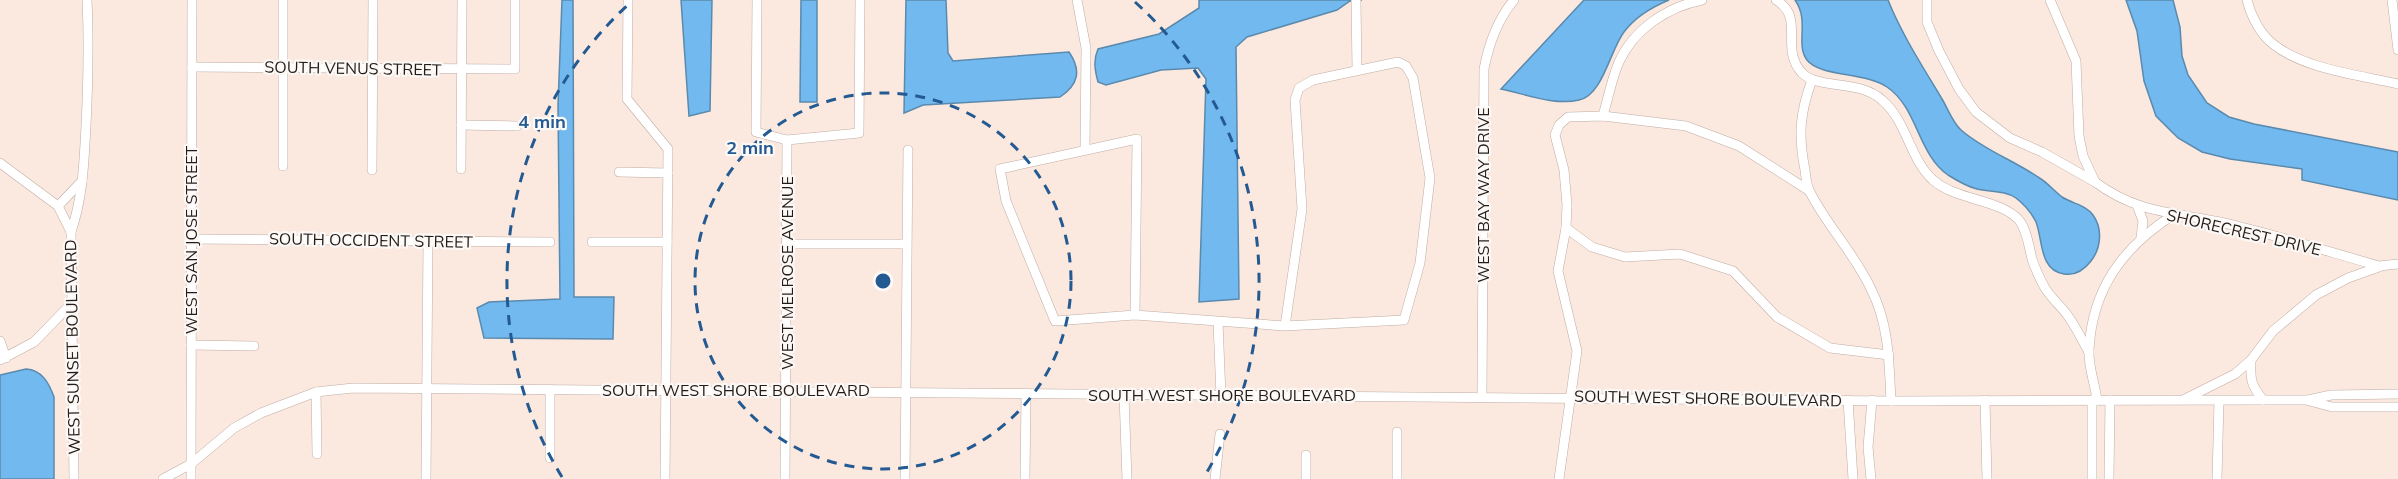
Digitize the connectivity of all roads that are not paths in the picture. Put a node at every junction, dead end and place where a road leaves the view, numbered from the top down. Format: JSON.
{"nodes":[{"id":1,"x":87,"y":0,"type":"edge"},
{"id":2,"x":192,"y":0,"type":"edge"},
{"id":3,"x":283,"y":0,"type":"edge"},
{"id":4,"x":373,"y":0,"type":"edge"},
{"id":5,"x":462,"y":0,"type":"edge"},
{"id":6,"x":515,"y":0,"type":"edge"},
{"id":7,"x":628,"y":0,"type":"edge"},
{"id":8,"x":757,"y":0,"type":"edge"},
{"id":9,"x":860,"y":0,"type":"edge"},
{"id":10,"x":1077,"y":0,"type":"edge"},
{"id":11,"x":1514,"y":0,"type":"edge"},
{"id":12,"x":1702,"y":0,"type":"edge"},
{"id":13,"x":1776,"y":0,"type":"edge"},
{"id":14,"x":1927,"y":0,"type":"edge"},
{"id":15,"x":2050,"y":0,"type":"edge"},
{"id":16,"x":2247,"y":0,"type":"edge"},
{"id":17,"x":2392,"y":0,"type":"edge"},
{"id":18,"x":1356,"y":1,"type":"edge"},
{"id":19,"x":2398,"y":50,"type":"edge"},
{"id":20,"x":192,"y":67,"type":"junction"},
{"id":21,"x":283,"y":67,"type":"junction"},
{"id":22,"x":372,"y":68,"type":"junction"},
{"id":23,"x":461,"y":69,"type":"junction"},
{"id":24,"x":1357,"y":70,"type":"junction"},
{"id":25,"x":1812,"y":80,"type":"junction"},
{"id":26,"x":2398,"y":84,"type":"edge"},
{"id":27,"x":1603,"y":116,"type":"junction"},
{"id":28,"x":461,"y":125,"type":"junction"},
{"id":29,"x":517,"y":126,"type":"dead end"},
{"id":30,"x":787,"y":140,"type":"junction"},
{"id":31,"x":908,"y":150,"type":"dead end"},
{"id":32,"x":1085,"y":150,"type":"junction"},
{"id":33,"x":0,"y":155,"type":"edge"},
{"id":34,"x":2,"y":164,"type":"edge"},
{"id":35,"x":283,"y":166,"type":"dead end"},
{"id":36,"x":460,"y":169,"type":"dead end"},
{"id":37,"x":372,"y":170,"type":"dead end"},
{"id":38,"x":619,"y":172,"type":"dead end"},
{"id":39,"x":668,"y":172,"type":"junction"},
{"id":40,"x":82,"y":181,"type":"junction"},
{"id":41,"x":2095,"y":182,"type":"junction"},
{"id":42,"x":1808,"y":190,"type":"junction"},
{"id":43,"x":2137,"y":205,"type":"junction"},
{"id":44,"x":58,"y":206,"type":"junction"},
{"id":45,"x":2173,"y":215,"type":"junction"},
{"id":46,"x":1566,"y":228,"type":"junction"},
{"id":47,"x":71,"y":232,"type":"junction"},
{"id":48,"x":2141,"y":237,"type":"junction"},
{"id":49,"x":191,"y":239,"type":"junction"},
{"id":50,"x":428,"y":241,"type":"junction"},
{"id":51,"x":550,"y":242,"type":"dead end"},
{"id":52,"x":592,"y":242,"type":"dead end"},
{"id":53,"x":667,"y":242,"type":"junction"},
{"id":54,"x":787,"y":244,"type":"junction"},
{"id":55,"x":906,"y":244,"type":"junction"},
{"id":56,"x":2398,"y":264,"type":"edge"},
{"id":57,"x":2379,"y":266,"type":"junction"},
{"id":58,"x":72,"y":303,"type":"junction"},
{"id":59,"x":1135,"y":315,"type":"junction"},
{"id":60,"x":1218,"y":322,"type":"junction"},
{"id":61,"x":1285,"y":326,"type":"junction"},
{"id":62,"x":0,"y":341,"type":"edge"},
{"id":63,"x":191,"y":345,"type":"junction"},
{"id":64,"x":254,"y":346,"type":"dead end"},
{"id":65,"x":2089,"y":352,"type":"junction"},
{"id":66,"x":1889,"y":355,"type":"junction"},
{"id":67,"x":3,"y":359,"type":"edge"},
{"id":68,"x":2251,"y":360,"type":"junction"},
{"id":69,"x":427,"y":388,"type":"junction"},
{"id":70,"x":550,"y":390,"type":"junction"},
{"id":71,"x":666,"y":390,"type":"junction"},
{"id":72,"x":786,"y":391,"type":"junction"},
{"id":73,"x":316,"y":392,"type":"junction"},
{"id":74,"x":906,"y":392,"type":"junction"},
{"id":75,"x":1026,"y":393,"type":"junction"},
{"id":76,"x":2398,"y":394,"type":"edge"},
{"id":77,"x":1124,"y":395,"type":"junction"},
{"id":78,"x":1221,"y":396,"type":"junction"},
{"id":79,"x":1482,"y":396,"type":"junction"},
{"id":80,"x":1569,"y":397,"type":"junction"},
{"id":81,"x":1848,"y":400,"type":"junction"},
{"id":82,"x":1872,"y":400,"type":"junction"},
{"id":83,"x":1985,"y":400,"type":"junction"},
{"id":84,"x":2095,"y":400,"type":"junction"},
{"id":85,"x":2110,"y":400,"type":"junction"},
{"id":86,"x":2263,"y":400,"type":"junction"},
{"id":87,"x":2306,"y":400,"type":"junction"},
{"id":88,"x":1891,"y":401,"type":"junction"},
{"id":89,"x":2180,"y":401,"type":"junction"},
{"id":90,"x":2219,"y":401,"type":"junction"},
{"id":91,"x":2398,"y":407,"type":"edge"},
{"id":92,"x":1397,"y":432,"type":"dead end"},
{"id":93,"x":1220,"y":435,"type":"dead end"},
{"id":94,"x":317,"y":454,"type":"dead end"},
{"id":95,"x":1306,"y":455,"type":"dead end"},
{"id":96,"x":550,"y":458,"type":"dead end"},
{"id":97,"x":191,"y":464,"type":"junction"},
{"id":98,"x":74,"y":479,"type":"edge"},
{"id":99,"x":163,"y":479,"type":"edge"},
{"id":100,"x":191,"y":479,"type":"edge"},
{"id":101,"x":426,"y":479,"type":"edge"},
{"id":102,"x":665,"y":479,"type":"edge"},
{"id":103,"x":784,"y":479,"type":"edge"},
{"id":104,"x":905,"y":479,"type":"edge"},
{"id":105,"x":1025,"y":479,"type":"edge"},
{"id":106,"x":1126,"y":479,"type":"edge"},
{"id":107,"x":1215,"y":479,"type":"edge"},
{"id":108,"x":1306,"y":479,"type":"edge"},
{"id":109,"x":1397,"y":479,"type":"edge"},
{"id":110,"x":1559,"y":479,"type":"edge"},
{"id":111,"x":1852,"y":479,"type":"edge"},
{"id":112,"x":1871,"y":479,"type":"edge"},
{"id":113,"x":1987,"y":479,"type":"edge"},
{"id":114,"x":2092,"y":479,"type":"edge"},
{"id":115,"x":2109,"y":479,"type":"edge"},
{"id":116,"x":2217,"y":479,"type":"edge"}],
"edges":[{"from":1,"to":40,"type":"street","name":"WEST SUNSET BOULEVARD"},
{"from":2,"to":20,"type":"street","name":"WEST SAN JOSE STREET"},
{"from":3,"to":21,"type":"street"},
{"from":4,"to":22,"type":"street"},
{"from":5,"to":23,"type":"street"},
{"from":6,"to":23,"type":"street","name":"SOUTH VENUS STREET"},
{"from":7,"to":39,"type":"street"},
{"from":8,"to":30,"type":"street"},
{"from":9,"to":30,"type":"street"},
{"from":10,"to":32,"type":"street"},
{"from":11,"to":79,"type":"street","name":"WEST BAY WAY DRIVE"},
{"from":12,"to":27,"type":"street"},
{"from":13,"to":25,"type":"street"},
{"from":14,"to":41,"type":"street","name":"SHORECREST DRIVE"},
{"from":15,"to":41,"type":"street"},
{"from":16,"to":26,"type":"street"},
{"from":17,"to":19,"type":"street"},
{"from":18,"to":24,"type":"street"},
{"from":20,"to":21,"type":"street","name":"SOUTH VENUS STREET"},
{"from":20,"to":49,"type":"street","name":"WEST SAN JOSE STREET"},
{"from":21,"to":22,"type":"street","name":"SOUTH VENUS STREET"},
{"from":21,"to":35,"type":"street"},
{"from":22,"to":23,"type":"street","name":"SOUTH VENUS STREET"},
{"from":22,"to":37,"type":"street"},
{"from":23,"to":28,"type":"street"},
{"from":24,"to":61,"type":"street"},
{"from":24,"to":61,"type":"street"},
{"from":25,"to":42,"type":"street"},
{"from":25,"to":65,"type":"street"},
{"from":27,"to":42,"type":"street"},
{"from":27,"to":46,"type":"street"},
{"from":28,"to":29,"type":"street"},
{"from":28,"to":36,"type":"street"},
{"from":30,"to":54,"type":"street","name":"WEST MELROSE AVENUE"},
{"from":31,"to":55,"type":"street"},
{"from":32,"to":59,"type":"street"},
{"from":32,"to":59,"type":"street"},
{"from":33,"to":34,"type":"street"},
{"from":34,"to":44,"type":"street"},
{"from":38,"to":39,"type":"street"},
{"from":39,"to":53,"type":"street"},
{"from":40,"to":44,"type":"street"},
{"from":40,"to":47,"type":"street","name":"WEST SUNSET BOULEVARD"},
{"from":41,"to":43,"type":"street","name":"SHORECREST DRIVE"},
{"from":42,"to":66,"type":"street"},
{"from":43,"to":45,"type":"street","name":"SHORECREST DRIVE"},
{"from":43,"to":48,"type":"street"},
{"from":44,"to":47,"type":"street"},
{"from":45,"to":48,"type":"street"},
{"from":45,"to":57,"type":"street","name":"SHORECREST DRIVE"},
{"from":46,"to":66,"type":"street"},
{"from":46,"to":80,"type":"street"},
{"from":47,"to":58,"type":"street","name":"WEST SUNSET BOULEVARD"},
{"from":48,"to":65,"type":"street"},
{"from":49,"to":50,"type":"street","name":"SOUTH OCCIDENT STREET"},
{"from":49,"to":63,"type":"street","name":"WEST SAN JOSE STREET"},
{"from":50,"to":51,"type":"street","name":"SOUTH OCCIDENT STREET"},
{"from":50,"to":69,"type":"street"},
{"from":52,"to":53,"type":"street"},
{"from":53,"to":71,"type":"street"},
{"from":54,"to":55,"type":"street"},
{"from":54,"to":72,"type":"street","name":"WEST MELROSE AVENUE"},
{"from":55,"to":74,"type":"street"},
{"from":56,"to":57,"type":"street","name":"SHORECREST DRIVE"},
{"from":57,"to":68,"type":"street"},
{"from":58,"to":67,"type":"street"},
{"from":58,"to":98,"type":"street","name":"WEST SUNSET BOULEVARD"},
{"from":59,"to":60,"type":"street"},
{"from":60,"to":61,"type":"street"},
{"from":60,"to":78,"type":"street"},
{"from":62,"to":67,"type":"street"},
{"from":63,"to":64,"type":"street"},
{"from":63,"to":97,"type":"street","name":"WEST SAN JOSE STREET"},
{"from":65,"to":84,"type":"street"},
{"from":66,"to":88,"type":"street"},
{"from":68,"to":86,"type":"street"},
{"from":68,"to":89,"type":"street"},
{"from":69,"to":70,"type":"street","name":"SOUTH WEST SHORE BOULEVARD"},
{"from":69,"to":73,"type":"street","name":"SOUTH WEST SHORE BOULEVARD"},
{"from":69,"to":101,"type":"street"},
{"from":70,"to":71,"type":"street","name":"SOUTH WEST SHORE BOULEVARD"},
{"from":70,"to":96,"type":"street"},
{"from":71,"to":72,"type":"street","name":"SOUTH WEST SHORE BOULEVARD"},
{"from":71,"to":102,"type":"street"},
{"from":72,"to":74,"type":"street","name":"SOUTH WEST SHORE BOULEVARD"},
{"from":72,"to":103,"type":"street","name":"WEST MELROSE AVENUE"},
{"from":73,"to":94,"type":"street"},
{"from":73,"to":97,"type":"street","name":"SOUTH WEST SHORE BOULEVARD"},
{"from":74,"to":75,"type":"street","name":"SOUTH WEST SHORE BOULEVARD"},
{"from":74,"to":104,"type":"street"},
{"from":75,"to":77,"type":"street","name":"SOUTH WEST SHORE BOULEVARD"},
{"from":75,"to":105,"type":"street"},
{"from":76,"to":87,"type":"street","name":"SOUTH WEST SHORE BOULEVARD"},
{"from":77,"to":78,"type":"street","name":"SOUTH WEST SHORE BOULEVARD"},
{"from":77,"to":106,"type":"street"},
{"from":78,"to":79,"type":"street","name":"SOUTH WEST SHORE BOULEVARD"},
{"from":79,"to":80,"type":"street","name":"SOUTH WEST SHORE BOULEVARD"},
{"from":80,"to":81,"type":"street","name":"SOUTH WEST SHORE BOULEVARD"},
{"from":80,"to":110,"type":"street"},
{"from":81,"to":82,"type":"street","name":"SOUTH WEST SHORE BOULEVARD"},
{"from":81,"to":111,"type":"street"},
{"from":82,"to":88,"type":"street","name":"SOUTH WEST SHORE BOULEVARD"},
{"from":82,"to":112,"type":"street"},
{"from":83,"to":84,"type":"street","name":"SOUTH WEST SHORE BOULEVARD"},
{"from":83,"to":88,"type":"street","name":"SOUTH WEST SHORE BOULEVARD"},
{"from":83,"to":113,"type":"street"},
{"from":84,"to":85,"type":"street","name":"SOUTH WEST SHORE BOULEVARD"},
{"from":84,"to":114,"type":"street"},
{"from":85,"to":89,"type":"street","name":"SOUTH WEST SHORE BOULEVARD"},
{"from":85,"to":115,"type":"street"},
{"from":86,"to":87,"type":"street","name":"SOUTH WEST SHORE BOULEVARD"},
{"from":86,"to":90,"type":"street","name":"SOUTH WEST SHORE BOULEVARD"},
{"from":87,"to":91,"type":"street","name":"SOUTH WEST SHORE BOULEVARD"},
{"from":89,"to":90,"type":"street","name":"SOUTH WEST SHORE BOULEVARD"},
{"from":90,"to":116,"type":"street"},
{"from":92,"to":109,"type":"street"},
{"from":93,"to":107,"type":"street"},
{"from":95,"to":108,"type":"street"},
{"from":97,"to":99,"type":"street","name":"SOUTH WEST SHORE BOULEVARD"},
{"from":97,"to":100,"type":"street","name":"WEST SAN JOSE STREET"}]}
